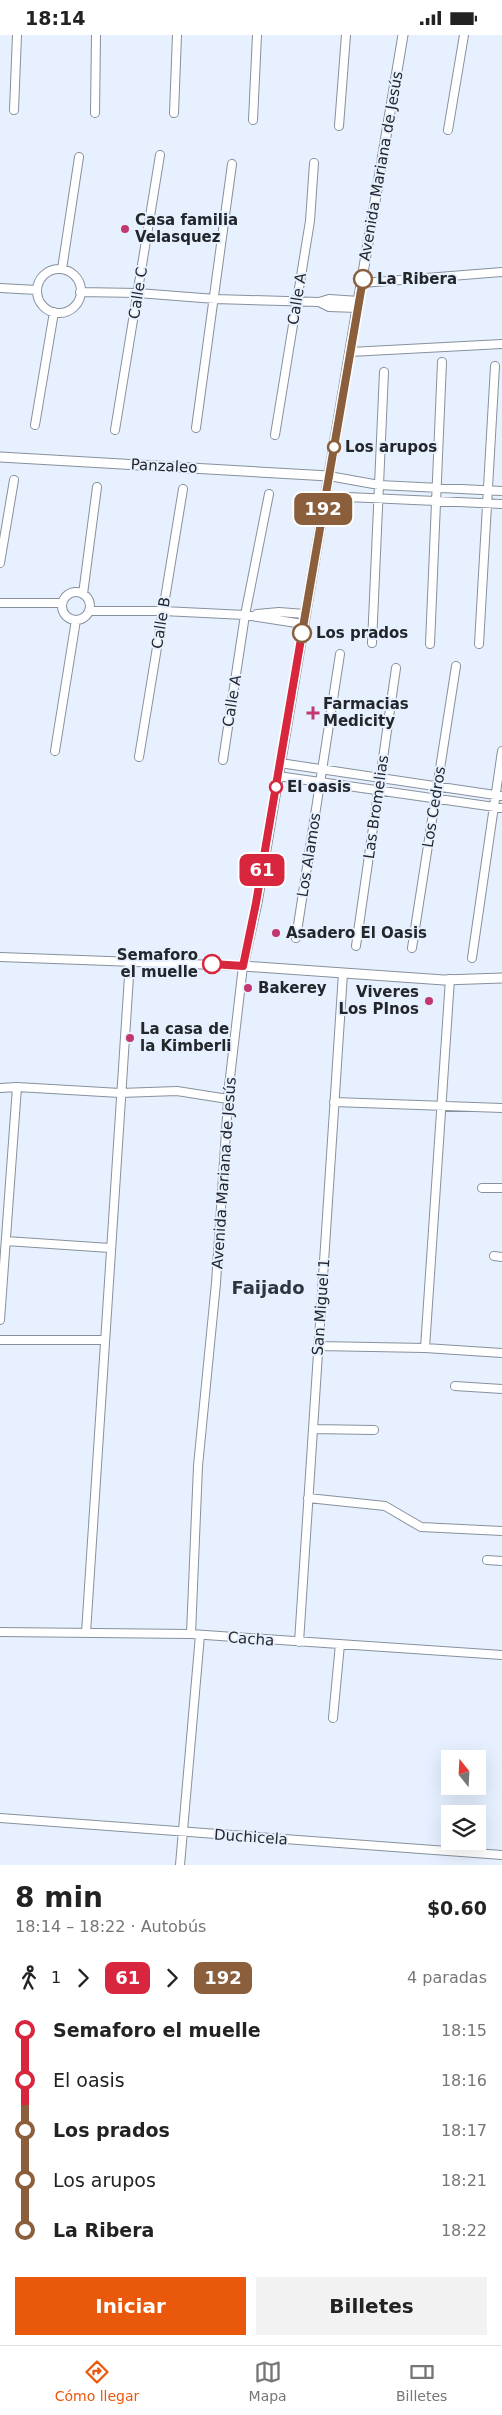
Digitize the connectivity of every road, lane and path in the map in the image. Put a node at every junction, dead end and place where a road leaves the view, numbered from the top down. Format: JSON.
{"nodes":[{"id":1,"x":17,"y":35,"type":"edge"},
{"id":2,"x":96,"y":35,"type":"edge"},
{"id":3,"x":177,"y":35,"type":"edge"},
{"id":4,"x":257,"y":35,"type":"edge"},
{"id":5,"x":346,"y":35,"type":"edge"},
{"id":6,"x":403,"y":35,"type":"edge"},
{"id":7,"x":464,"y":35,"type":"edge"},
{"id":8,"x":14,"y":110,"type":"dead end"},
{"id":9,"x":94,"y":113,"type":"dead end"},
{"id":10,"x":174,"y":113,"type":"dead end"},
{"id":11,"x":254,"y":120,"type":"dead end"},
{"id":12,"x":338,"y":126,"type":"dead end"},
{"id":13,"x":448,"y":130,"type":"dead end"},
{"id":14,"x":160,"y":155,"type":"dead end"},
{"id":15,"x":79,"y":157,"type":"dead end"},
{"id":16,"x":314,"y":163,"type":"dead end"},
{"id":17,"x":232,"y":164,"type":"dead end"},
{"id":18,"x":62,"y":269,"type":"junction"},
{"id":19,"x":502,"y":272,"type":"edge"},
{"id":20,"x":362,"y":283,"type":"junction"},
{"id":21,"x":0,"y":288,"type":"edge"},
{"id":22,"x":37,"y":290,"type":"junction"},
{"id":23,"x":80,"y":292,"type":"junction"},
{"id":24,"x":138,"y":293,"type":"junction"},
{"id":25,"x":215,"y":299,"type":"junction"},
{"id":26,"x":297,"y":301,"type":"junction"},
{"id":27,"x":358,"y":304,"type":"junction"},
{"id":28,"x":54,"y":312,"type":"junction"},
{"id":29,"x":502,"y":344,"type":"edge"},
{"id":30,"x":350,"y":352,"type":"junction"},
{"id":31,"x":442,"y":362,"type":"dead end"},
{"id":32,"x":496,"y":366,"type":"dead end"},
{"id":33,"x":384,"y":372,"type":"dead end"},
{"id":34,"x":35,"y":425,"type":"dead end"},
{"id":35,"x":196,"y":428,"type":"dead end"},
{"id":36,"x":115,"y":430,"type":"dead end"},
{"id":37,"x":275,"y":435,"type":"dead end"},
{"id":38,"x":0,"y":457,"type":"edge"},
{"id":39,"x":329,"y":476,"type":"junction"},
{"id":40,"x":14,"y":480,"type":"dead end"},
{"id":41,"x":379,"y":485,"type":"junction"},
{"id":42,"x":97,"y":487,"type":"dead end"},
{"id":43,"x":183,"y":489,"type":"dead end"},
{"id":44,"x":436,"y":489,"type":"junction"},
{"id":45,"x":488,"y":490,"type":"junction"},
{"id":46,"x":502,"y":491,"type":"edge"},
{"id":47,"x":269,"y":494,"type":"dead end"},
{"id":48,"x":325,"y":496,"type":"junction"},
{"id":49,"x":379,"y":499,"type":"junction"},
{"id":50,"x":436,"y":501,"type":"junction"},
{"id":51,"x":488,"y":503,"type":"junction"},
{"id":52,"x":502,"y":504,"type":"edge"},
{"id":53,"x":0,"y":563,"type":"edge"},
{"id":54,"x":83,"y":594,"type":"junction"},
{"id":55,"x":0,"y":603,"type":"edge"},
{"id":56,"x":62,"y":603,"type":"junction"},
{"id":57,"x":89,"y":611,"type":"junction"},
{"id":58,"x":163,"y":611,"type":"junction"},
{"id":59,"x":305,"y":614,"type":"junction"},
{"id":60,"x":245,"y":615,"type":"junction"},
{"id":61,"x":76,"y":620,"type":"junction"},
{"id":62,"x":303,"y":624,"type":"junction"},
{"id":63,"x":372,"y":643,"type":"dead end"},
{"id":64,"x":430,"y":644,"type":"dead end"},
{"id":65,"x":479,"y":645,"type":"dead end"},
{"id":66,"x":340,"y":655,"type":"dead end"},
{"id":67,"x":456,"y":666,"type":"dead end"},
{"id":68,"x":396,"y":668,"type":"dead end"},
{"id":69,"x":55,"y":751,"type":"dead end"},
{"id":70,"x":502,"y":751,"type":"edge"},
{"id":71,"x":139,"y":757,"type":"dead end"},
{"id":72,"x":223,"y":760,"type":"dead end"},
{"id":73,"x":280,"y":763,"type":"junction"},
{"id":74,"x":322,"y":768,"type":"junction"},
{"id":75,"x":278,"y":776,"type":"junction"},
{"id":76,"x":380,"y":777,"type":"junction"},
{"id":77,"x":320,"y":781,"type":"junction"},
{"id":78,"x":437,"y":785,"type":"junction"},
{"id":79,"x":379,"y":789,"type":"junction"},
{"id":80,"x":499,"y":795,"type":"edge"},
{"id":81,"x":435,"y":798,"type":"junction"},
{"id":82,"x":498,"y":807,"type":"edge"},
{"id":83,"x":296,"y":938,"type":"dead end"},
{"id":84,"x":356,"y":946,"type":"dead end"},
{"id":85,"x":412,"y":948,"type":"dead end"},
{"id":86,"x":0,"y":957,"type":"edge"},
{"id":87,"x":472,"y":958,"type":"dead end"},
{"id":88,"x":130,"y":961,"type":"junction"},
{"id":89,"x":243,"y":966,"type":"junction"},
{"id":90,"x":344,"y":973,"type":"junction"},
{"id":91,"x":502,"y":978,"type":"edge"},
{"id":92,"x":450,"y":979,"type":"junction"},
{"id":93,"x":0,"y":1087,"type":"edge"},
{"id":94,"x":16,"y":1087,"type":"junction"},
{"id":95,"x":120,"y":1093,"type":"junction"},
{"id":96,"x":228,"y":1099,"type":"junction"},
{"id":97,"x":334,"y":1102,"type":"junction"},
{"id":98,"x":442,"y":1106,"type":"junction"},
{"id":99,"x":502,"y":1108,"type":"edge"},
{"id":100,"x":482,"y":1188,"type":"dead end"},
{"id":101,"x":502,"y":1188,"type":"edge"},
{"id":102,"x":6,"y":1241,"type":"junction"},
{"id":103,"x":110,"y":1248,"type":"junction"},
{"id":104,"x":2,"y":1257,"type":"edge"},
{"id":105,"x":0,"y":1320,"type":"edge"},
{"id":106,"x":0,"y":1340,"type":"edge"},
{"id":107,"x":104,"y":1340,"type":"junction"},
{"id":108,"x":318,"y":1346,"type":"junction"},
{"id":109,"x":425,"y":1348,"type":"junction"},
{"id":110,"x":502,"y":1353,"type":"edge"},
{"id":111,"x":455,"y":1386,"type":"dead end"},
{"id":112,"x":502,"y":1389,"type":"edge"},
{"id":113,"x":313,"y":1429,"type":"junction"},
{"id":114,"x":374,"y":1430,"type":"dead end"},
{"id":115,"x":308,"y":1498,"type":"junction"},
{"id":116,"x":502,"y":1531,"type":"edge"},
{"id":117,"x":487,"y":1560,"type":"dead end"},
{"id":118,"x":502,"y":1561,"type":"edge"},
{"id":119,"x":0,"y":1632,"type":"edge"},
{"id":120,"x":86,"y":1633,"type":"junction"},
{"id":121,"x":191,"y":1635,"type":"junction"},
{"id":122,"x":200,"y":1635,"type":"junction"},
{"id":123,"x":299,"y":1642,"type":"junction"},
{"id":124,"x":340,"y":1644,"type":"junction"},
{"id":125,"x":502,"y":1655,"type":"edge"},
{"id":126,"x":333,"y":1718,"type":"dead end"},
{"id":127,"x":0,"y":1818,"type":"edge"},
{"id":128,"x":183,"y":1832,"type":"junction"},
{"id":129,"x":502,"y":1855,"type":"edge"},
{"id":130,"x":180,"y":1865,"type":"edge"}],
"edges":[{"from":1,"to":8,"type":"street"},
{"from":2,"to":9,"type":"street"},
{"from":3,"to":10,"type":"street"},
{"from":4,"to":11,"type":"street"},
{"from":5,"to":12,"type":"street"},
{"from":6,"to":20,"type":"street","name":"Avenida Mariana de Jesús"},
{"from":7,"to":13,"type":"street"},
{"from":14,"to":24,"type":"street","name":"Calle C"},
{"from":15,"to":18,"type":"street"},
{"from":16,"to":26,"type":"street","name":"Calle A"},
{"from":17,"to":25,"type":"street"},
{"from":18,"to":22,"type":"street"},
{"from":18,"to":23,"type":"street"},
{"from":19,"to":20,"type":"street"},
{"from":20,"to":27,"type":"street","name":"Avenida Mariana de Jesús"},
{"from":21,"to":22,"type":"street"},
{"from":22,"to":28,"type":"street"},
{"from":23,"to":24,"type":"street"},
{"from":23,"to":28,"type":"street"},
{"from":24,"to":25,"type":"street"},
{"from":24,"to":36,"type":"street","name":"Calle C"},
{"from":25,"to":26,"type":"street"},
{"from":25,"to":35,"type":"street"},
{"from":26,"to":27,"type":"street"},
{"from":26,"to":37,"type":"street","name":"Calle A"},
{"from":27,"to":30,"type":"street","name":"Avenida Mariana de Jesús"},
{"from":28,"to":34,"type":"street"},
{"from":29,"to":30,"type":"street"},
{"from":30,"to":39,"type":"street","name":"Avenida Mariana de Jesús"},
{"from":31,"to":44,"type":"street"},
{"from":32,"to":45,"type":"street"},
{"from":33,"to":41,"type":"street"},
{"from":38,"to":39,"type":"street","name":"Panzaleo"},
{"from":39,"to":41,"type":"street"},
{"from":39,"to":48,"type":"street","name":"Avenida Mariana de Jesús"},
{"from":40,"to":53,"type":"street"},
{"from":41,"to":44,"type":"street"},
{"from":41,"to":49,"type":"street"},
{"from":42,"to":54,"type":"street"},
{"from":43,"to":58,"type":"street","name":"Calle B"},
{"from":44,"to":45,"type":"street"},
{"from":44,"to":50,"type":"street"},
{"from":45,"to":46,"type":"street"},
{"from":45,"to":51,"type":"street"},
{"from":47,"to":60,"type":"street","name":"Calle A"},
{"from":48,"to":49,"type":"street"},
{"from":48,"to":59,"type":"street","name":"Avenida Mariana de Jesús"},
{"from":49,"to":50,"type":"street"},
{"from":49,"to":63,"type":"street"},
{"from":50,"to":51,"type":"street"},
{"from":50,"to":64,"type":"street"},
{"from":51,"to":52,"type":"street"},
{"from":51,"to":65,"type":"street"},
{"from":54,"to":56,"type":"street"},
{"from":54,"to":57,"type":"street"},
{"from":55,"to":56,"type":"street"},
{"from":56,"to":61,"type":"street"},
{"from":57,"to":58,"type":"street"},
{"from":57,"to":61,"type":"street"},
{"from":58,"to":60,"type":"street"},
{"from":58,"to":71,"type":"street","name":"Calle B"},
{"from":59,"to":60,"type":"street"},
{"from":59,"to":62,"type":"street","name":"Avenida Mariana de Jesús"},
{"from":60,"to":62,"type":"street"},
{"from":60,"to":72,"type":"street","name":"Calle A"},
{"from":61,"to":69,"type":"street"},
{"from":62,"to":73,"type":"street","name":"Avenida Mariana de Jesús"},
{"from":66,"to":74,"type":"street","name":"Los Alamos"},
{"from":67,"to":78,"type":"street","name":"Los Cedros"},
{"from":68,"to":76,"type":"street","name":"Las Bromelias"},
{"from":70,"to":80,"type":"street"},
{"from":73,"to":74,"type":"street"},
{"from":73,"to":75,"type":"street","name":"Avenida Mariana de Jesús"},
{"from":74,"to":76,"type":"street"},
{"from":74,"to":77,"type":"street","name":"Los Alamos"},
{"from":75,"to":77,"type":"street"},
{"from":75,"to":89,"type":"street","name":"Avenida Mariana de Jesús"},
{"from":76,"to":78,"type":"street"},
{"from":76,"to":79,"type":"street","name":"Las Bromelias"},
{"from":77,"to":79,"type":"street"},
{"from":77,"to":83,"type":"street","name":"Los Alamos"},
{"from":78,"to":80,"type":"street"},
{"from":78,"to":81,"type":"street","name":"Los Cedros"},
{"from":79,"to":81,"type":"street"},
{"from":79,"to":84,"type":"street","name":"Las Bromelias"},
{"from":80,"to":82,"type":"street"},
{"from":81,"to":82,"type":"street"},
{"from":81,"to":85,"type":"street","name":"Los Cedros"},
{"from":82,"to":87,"type":"street"},
{"from":86,"to":88,"type":"street"},
{"from":88,"to":89,"type":"street"},
{"from":88,"to":95,"type":"street"},
{"from":89,"to":90,"type":"street"},
{"from":89,"to":96,"type":"street","name":"Avenida Mariana de Jesús"},
{"from":90,"to":92,"type":"street"},
{"from":90,"to":97,"type":"street","name":"San Miguel 1"},
{"from":91,"to":92,"type":"street"},
{"from":92,"to":98,"type":"street"},
{"from":93,"to":94,"type":"street"},
{"from":94,"to":95,"type":"street"},
{"from":94,"to":102,"type":"street"},
{"from":95,"to":96,"type":"street"},
{"from":95,"to":103,"type":"street"},
{"from":96,"to":121,"type":"street","name":"Avenida Mariana de Jesús"},
{"from":97,"to":98,"type":"street"},
{"from":97,"to":108,"type":"street","name":"San Miguel 1"},
{"from":98,"to":99,"type":"street"},
{"from":98,"to":109,"type":"street"},
{"from":100,"to":101,"type":"street"},
{"from":102,"to":103,"type":"street"},
{"from":102,"to":104,"type":"street"},
{"from":103,"to":107,"type":"street"},
{"from":104,"to":105,"type":"street"},
{"from":106,"to":107,"type":"street"},
{"from":107,"to":120,"type":"street"},
{"from":108,"to":109,"type":"street"},
{"from":108,"to":113,"type":"street","name":"San Miguel 1"},
{"from":109,"to":110,"type":"street"},
{"from":111,"to":112,"type":"street"},
{"from":113,"to":114,"type":"street"},
{"from":113,"to":115,"type":"street","name":"San Miguel 1"},
{"from":115,"to":116,"type":"street"},
{"from":115,"to":123,"type":"street","name":"San Miguel 1"},
{"from":117,"to":118,"type":"street"},
{"from":119,"to":120,"type":"street","name":"Cacha"},
{"from":120,"to":121,"type":"street","name":"Cacha"},
{"from":121,"to":122,"type":"street","name":"Cacha"},
{"from":122,"to":123,"type":"street","name":"Cacha"},
{"from":122,"to":128,"type":"street"},
{"from":123,"to":124,"type":"street","name":"Cacha"},
{"from":124,"to":125,"type":"street","name":"Cacha"},
{"from":124,"to":126,"type":"street"},
{"from":127,"to":128,"type":"street","name":"Duchicela"},
{"from":128,"to":129,"type":"street","name":"Duchicela"},
{"from":128,"to":130,"type":"street"}]}
